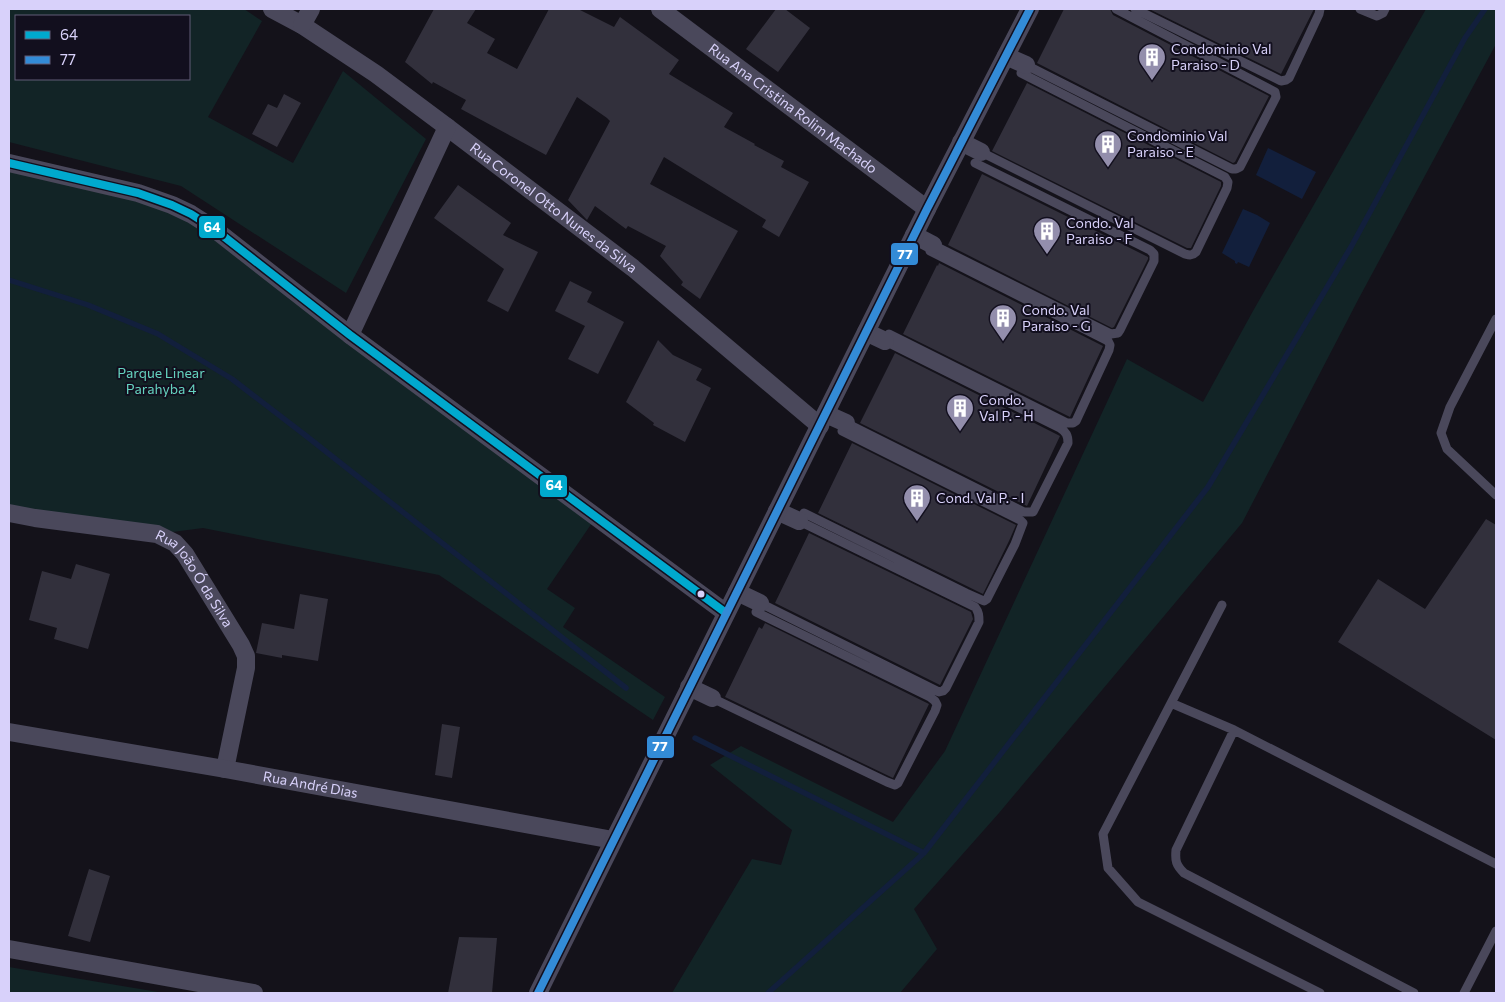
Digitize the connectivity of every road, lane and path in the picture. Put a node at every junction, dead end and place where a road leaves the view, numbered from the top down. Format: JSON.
{"nodes":[{"id":1,"x":272,"y":9,"type":"edge"},
{"id":2,"x":311,"y":9,"type":"edge"},
{"id":3,"x":660,"y":9,"type":"edge"},
{"id":4,"x":1116,"y":9,"type":"edge"},
{"id":5,"x":1135,"y":9,"type":"edge"},
{"id":6,"x":1320,"y":9,"type":"edge"},
{"id":7,"x":1360,"y":9,"type":"edge"},
{"id":8,"x":1385,"y":9,"type":"edge"},
{"id":9,"x":1028,"y":10,"type":"edge"},
{"id":10,"x":302,"y":25,"type":"junction"},
{"id":11,"x":1004,"y":59,"type":"junction"},
{"id":12,"x":1024,"y":69,"type":"junction"},
{"id":13,"x":448,"y":127,"type":"junction"},
{"id":14,"x":959,"y":147,"type":"junction"},
{"id":15,"x":978,"y":157,"type":"junction"},
{"id":16,"x":9,"y":163,"type":"edge"},
{"id":17,"x":927,"y":209,"type":"junction"},
{"id":18,"x":912,"y":238,"type":"junction"},
{"id":19,"x":932,"y":248,"type":"junction"},
{"id":20,"x":1496,"y":319,"type":"edge"},
{"id":21,"x":868,"y":328,"type":"junction"},
{"id":22,"x":350,"y":335,"type":"junction"},
{"id":23,"x":887,"y":338,"type":"junction"},
{"id":24,"x":823,"y":420,"type":"junction"},
{"id":25,"x":844,"y":427,"type":"junction"},
{"id":26,"x":1496,"y":495,"type":"edge"},
{"id":27,"x":779,"y":507,"type":"junction"},
{"id":28,"x":9,"y":512,"type":"edge"},
{"id":29,"x":802,"y":517,"type":"junction"},
{"id":30,"x":732,"y":602,"type":"junction"},
{"id":31,"x":1222,"y":605,"type":"dead end"},
{"id":32,"x":758,"y":608,"type":"junction"},
{"id":33,"x":689,"y":687,"type":"junction"},
{"id":34,"x":712,"y":698,"type":"joint"},
{"id":35,"x":1172,"y":703,"type":"junction"},
{"id":36,"x":1234,"y":730,"type":"junction"},
{"id":37,"x":9,"y":732,"type":"edge"},
{"id":38,"x":225,"y":768,"type":"junction"},
{"id":39,"x":613,"y":840,"type":"junction"},
{"id":40,"x":1496,"y":864,"type":"edge"},
{"id":41,"x":1496,"y":931,"type":"edge"},
{"id":42,"x":9,"y":949,"type":"edge"},
{"id":43,"x":254,"y":993,"type":"edge"},
{"id":44,"x":538,"y":993,"type":"edge"},
{"id":45,"x":1320,"y":993,"type":"edge"},
{"id":46,"x":1414,"y":993,"type":"edge"},
{"id":47,"x":1464,"y":993,"type":"edge"}],
"edges":[{"from":1,"to":10,"type":"street","name":"Rua Coronel Otto Nunes da Silva"},
{"from":2,"to":10,"type":"street"},
{"from":3,"to":17,"type":"street","name":"Rua Ana Cristina Rolim Machado"},
{"from":4,"to":12,"type":"lane"},
{"from":5,"to":6,"type":"lane"},
{"from":7,"to":8,"type":"lane"},
{"from":9,"to":11,"type":"street"},
{"from":10,"to":13,"type":"street","name":"Rua Coronel Otto Nunes da Silva"},
{"from":11,"to":12,"type":"street"},
{"from":11,"to":14,"type":"street"},
{"from":12,"to":15,"type":"lane"},
{"from":13,"to":22,"type":"street"},
{"from":13,"to":24,"type":"street","name":"Rua Coronel Otto Nunes da Silva"},
{"from":14,"to":15,"type":"street"},
{"from":14,"to":17,"type":"street"},
{"from":15,"to":19,"type":"lane"},
{"from":16,"to":22,"type":"street"},
{"from":17,"to":18,"type":"street"},
{"from":18,"to":19,"type":"street"},
{"from":18,"to":21,"type":"street"},
{"from":19,"to":23,"type":"lane"},
{"from":20,"to":26,"type":"lane"},
{"from":21,"to":23,"type":"street"},
{"from":21,"to":24,"type":"street"},
{"from":22,"to":30,"type":"street"},
{"from":23,"to":25,"type":"lane"},
{"from":24,"to":25,"type":"street","name":"Rua Coronel Otto Nunes da Silva"},
{"from":24,"to":27,"type":"street"},
{"from":25,"to":29,"type":"lane"},
{"from":27,"to":29,"type":"street"},
{"from":27,"to":30,"type":"street"},
{"from":28,"to":38,"type":"street","name":"Rua João Ó da Silva"},
{"from":29,"to":32,"type":"lane"},
{"from":30,"to":32,"type":"street"},
{"from":30,"to":33,"type":"street"},
{"from":31,"to":35,"type":"lane"},
{"from":32,"to":34,"type":"lane"},
{"from":33,"to":34,"type":"street"},
{"from":33,"to":39,"type":"street"},
{"from":35,"to":36,"type":"lane"},
{"from":35,"to":45,"type":"lane"},
{"from":36,"to":40,"type":"lane"},
{"from":36,"to":46,"type":"lane"},
{"from":37,"to":38,"type":"street","name":"Rua André Dias"},
{"from":38,"to":39,"type":"street","name":"Rua André Dias"},
{"from":39,"to":44,"type":"street"},
{"from":41,"to":47,"type":"lane"},
{"from":42,"to":43,"type":"street"}]}
